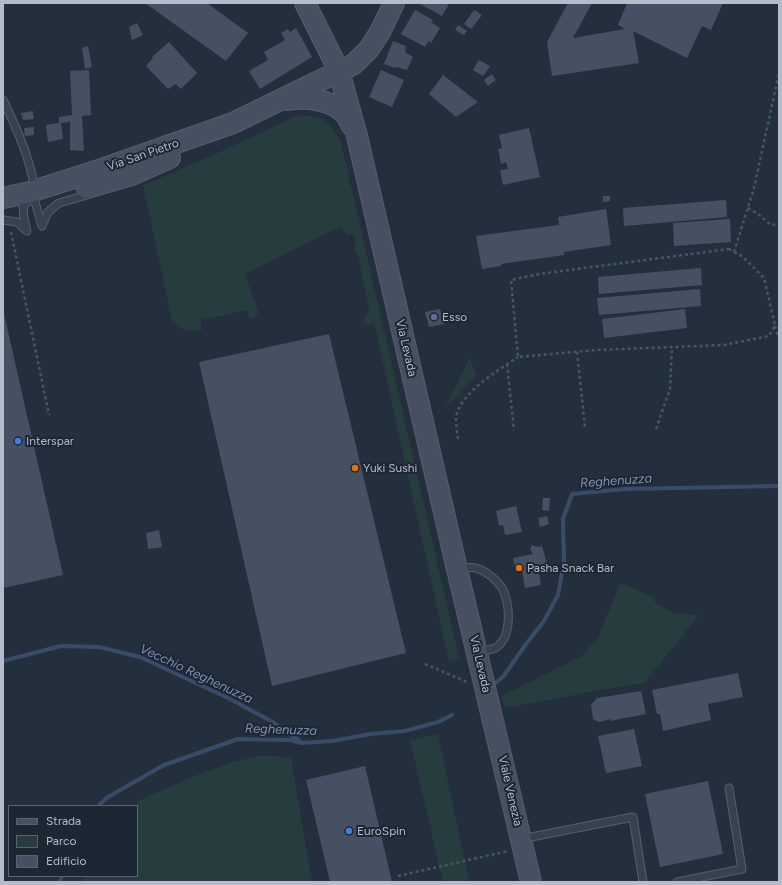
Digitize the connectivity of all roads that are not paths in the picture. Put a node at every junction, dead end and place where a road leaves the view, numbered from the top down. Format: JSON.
{"nodes":[{"id":1,"x":305,"y":3,"type":"edge"},
{"id":2,"x":394,"y":3,"type":"edge"},
{"id":3,"x":339,"y":71,"type":"junction"},
{"id":4,"x":3,"y":100,"type":"edge"},
{"id":5,"x":279,"y":101,"type":"junction"},
{"id":6,"x":233,"y":123,"type":"junction"},
{"id":7,"x":357,"y":136,"type":"junction"},
{"id":8,"x":132,"y":175,"type":"junction"},
{"id":9,"x":3,"y":198,"type":"edge"},
{"id":10,"x":31,"y":199,"type":"junction"},
{"id":11,"x":3,"y":204,"type":"edge"},
{"id":12,"x":3,"y":220,"type":"edge"},
{"id":13,"x":7,"y":220,"type":"edge"},
{"id":14,"x":457,"y":569,"type":"junction"},
{"id":15,"x":477,"y":652,"type":"junction"},
{"id":16,"x":488,"y":700,"type":"joint"},
{"id":17,"x":729,"y":788,"type":"dead end"},
{"id":18,"x":515,"y":845,"type":"junction"},
{"id":19,"x":531,"y":882,"type":"edge"},
{"id":20,"x":643,"y":882,"type":"edge"},
{"id":21,"x":677,"y":882,"type":"edge"}],
"edges":[{"from":1,"to":3,"type":"main road","name":"Via Levada"},
{"from":2,"to":3,"type":"main road","name":"Via San Pietro"},
{"from":3,"to":5,"type":"main road","name":"Via San Pietro"},
{"from":3,"to":7,"type":"main road","name":"Via Levada"},
{"from":4,"to":10,"type":"lane"},
{"from":5,"to":6,"type":"main road","name":"Via San Pietro"},
{"from":5,"to":7,"type":"main road","name":"Via San Pietro"},
{"from":6,"to":8,"type":"main road"},
{"from":6,"to":10,"type":"main road","name":"Via San Pietro"},
{"from":7,"to":14,"type":"main road","name":"Via Levada"},
{"from":8,"to":10,"type":"main road"},
{"from":8,"to":10,"type":"lane"},
{"from":9,"to":10,"type":"main road","name":"Via San Pietro"},
{"from":10,"to":11,"type":"lane"},
{"from":10,"to":12,"type":"lane"},
{"from":10,"to":13,"type":"main road"},
{"from":14,"to":15,"type":"main road","name":"Via Levada"},
{"from":14,"to":15,"type":"lane"},
{"from":15,"to":16,"type":"main road","name":"Via Levada"},
{"from":16,"to":18,"type":"main road","name":"Viale Venezia"},
{"from":17,"to":21,"type":"lane"},
{"from":18,"to":19,"type":"main road","name":"Viale Venezia"},
{"from":18,"to":20,"type":"lane"}]}
